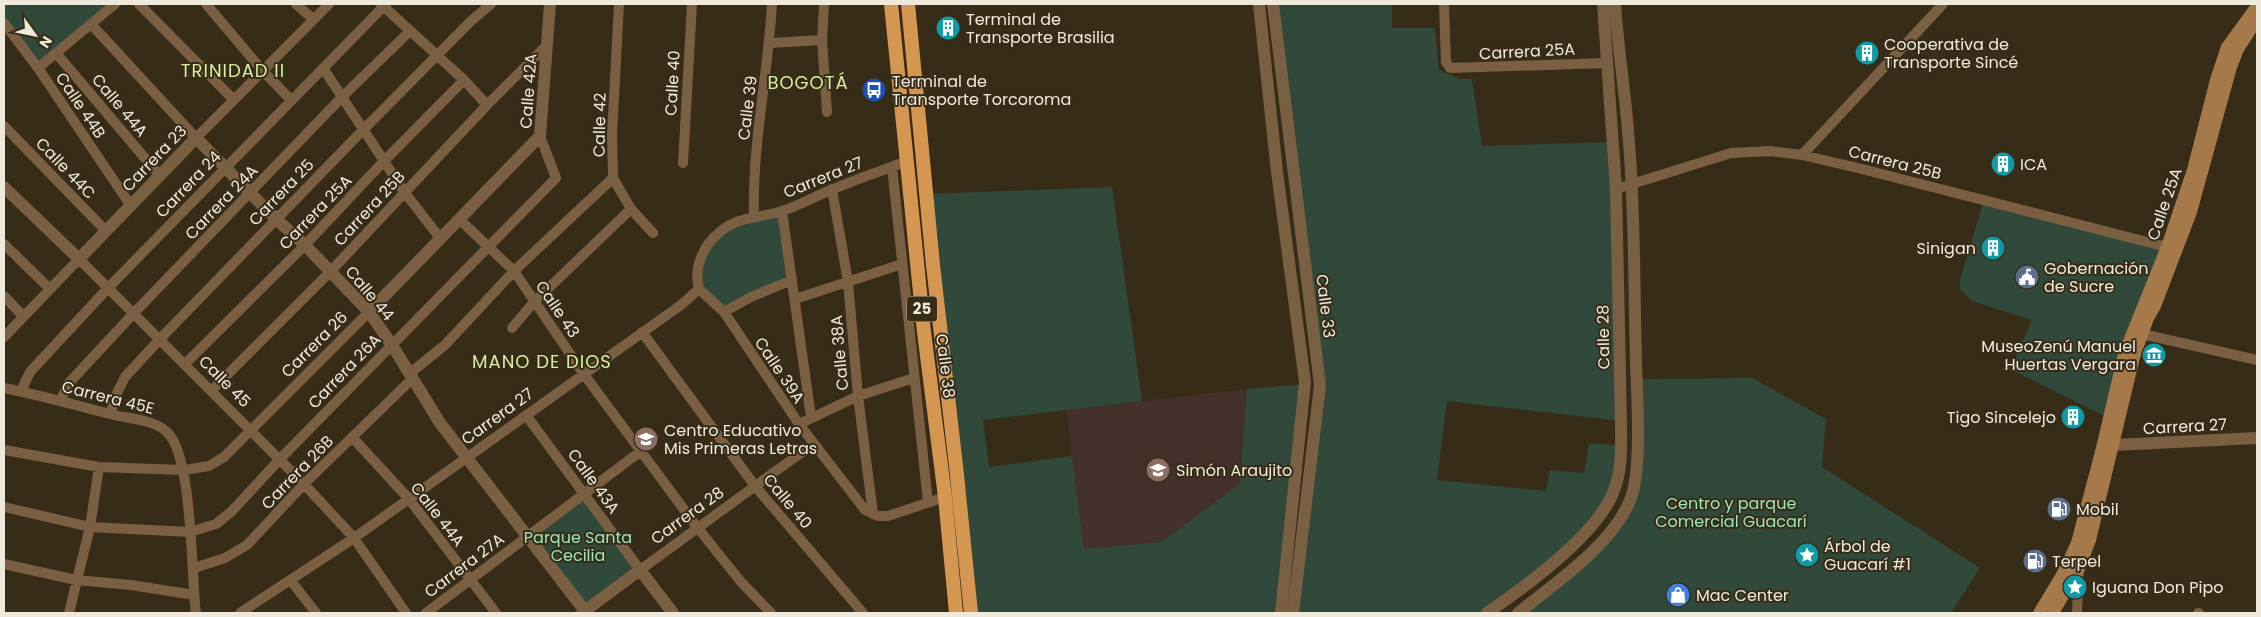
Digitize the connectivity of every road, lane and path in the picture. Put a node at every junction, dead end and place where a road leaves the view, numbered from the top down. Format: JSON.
{"nodes":[{"id":1,"x":114,"y":4,"type":"edge"},
{"id":2,"x":139,"y":4,"type":"edge"},
{"id":3,"x":206,"y":4,"type":"edge"},
{"id":4,"x":296,"y":4,"type":"edge"},
{"id":5,"x":329,"y":4,"type":"edge"},
{"id":6,"x":491,"y":4,"type":"edge"},
{"id":7,"x":550,"y":4,"type":"edge"},
{"id":8,"x":619,"y":4,"type":"edge"},
{"id":9,"x":692,"y":4,"type":"edge"},
{"id":10,"x":772,"y":4,"type":"edge"},
{"id":11,"x":824,"y":4,"type":"edge"},
{"id":12,"x":891,"y":4,"type":"edge"},
{"id":13,"x":908,"y":4,"type":"edge"},
{"id":14,"x":1258,"y":4,"type":"edge"},
{"id":15,"x":1273,"y":4,"type":"edge"},
{"id":16,"x":1444,"y":4,"type":"edge"},
{"id":17,"x":1603,"y":4,"type":"edge"},
{"id":18,"x":1615,"y":4,"type":"edge"},
{"id":19,"x":1943,"y":4,"type":"edge"},
{"id":20,"x":384,"y":5,"type":"edge"},
{"id":21,"x":2257,"y":6,"type":"edge"},
{"id":22,"x":313,"y":19,"type":"junction"},
{"id":23,"x":2257,"y":20,"type":"edge"},
{"id":24,"x":4,"y":23,"type":"edge"},
{"id":25,"x":92,"y":24,"type":"junction"},
{"id":26,"x":410,"y":31,"type":"junction"},
{"id":27,"x":822,"y":40,"type":"junction"},
{"id":28,"x":770,"y":43,"type":"junction"},
{"id":29,"x":547,"y":45,"type":"junction"},
{"id":30,"x":56,"y":53,"type":"junction"},
{"id":31,"x":438,"y":56,"type":"junction"},
{"id":32,"x":1606,"y":63,"type":"junction"},
{"id":33,"x":38,"y":68,"type":"junction"},
{"id":34,"x":323,"y":68,"type":"junction"},
{"id":35,"x":262,"y":70,"type":"junction"},
{"id":36,"x":464,"y":80,"type":"junction"},
{"id":37,"x":343,"y":96,"type":"junction"},
{"id":38,"x":233,"y":99,"type":"junction"},
{"id":39,"x":291,"y":100,"type":"junction"},
{"id":40,"x":487,"y":105,"type":"junction"},
{"id":41,"x":826,"y":112,"type":"dead end"},
{"id":42,"x":4,"y":126,"type":"edge"},
{"id":43,"x":364,"y":129,"type":"junction"},
{"id":44,"x":540,"y":136,"type":"junction"},
{"id":45,"x":196,"y":138,"type":"junction"},
{"id":46,"x":1802,"y":154,"type":"junction"},
{"id":47,"x":385,"y":160,"type":"junction"},
{"id":48,"x":907,"y":161,"type":"junction"},
{"id":49,"x":683,"y":163,"type":"dead end"},
{"id":50,"x":892,"y":167,"type":"junction"},
{"id":51,"x":225,"y":168,"type":"junction"},
{"id":52,"x":160,"y":176,"type":"junction"},
{"id":53,"x":556,"y":178,"type":"joint"},
{"id":54,"x":613,"y":178,"type":"junction"},
{"id":55,"x":1631,"y":185,"type":"junction"},
{"id":56,"x":4,"y":187,"type":"edge"},
{"id":57,"x":832,"y":189,"type":"junction"},
{"id":58,"x":1616,"y":190,"type":"junction"},
{"id":59,"x":405,"y":193,"type":"junction"},
{"id":60,"x":251,"y":194,"type":"junction"},
{"id":61,"x":130,"y":206,"type":"junction"},
{"id":62,"x":631,"y":209,"type":"junction"},
{"id":63,"x":782,"y":211,"type":"junction"},
{"id":64,"x":754,"y":216,"type":"junction"},
{"id":65,"x":276,"y":219,"type":"junction"},
{"id":66,"x":459,"y":219,"type":"junction"},
{"id":67,"x":106,"y":231,"type":"junction"},
{"id":68,"x":653,"y":233,"type":"dead end"},
{"id":69,"x":440,"y":238,"type":"junction"},
{"id":70,"x":4,"y":244,"type":"edge"},
{"id":71,"x":305,"y":245,"type":"junction"},
{"id":72,"x":488,"y":246,"type":"junction"},
{"id":73,"x":2167,"y":247,"type":"junction"},
{"id":74,"x":79,"y":259,"type":"junction"},
{"id":75,"x":902,"y":264,"type":"junction"},
{"id":76,"x":1304,"y":270,"type":"junction"},
{"id":77,"x":331,"y":271,"type":"junction"},
{"id":78,"x":514,"y":271,"type":"junction"},
{"id":79,"x":1289,"y":271,"type":"junction"},
{"id":80,"x":792,"y":280,"type":"junction"},
{"id":81,"x":848,"y":282,"type":"junction"},
{"id":82,"x":108,"y":288,"type":"junction"},
{"id":83,"x":50,"y":289,"type":"junction"},
{"id":84,"x":699,"y":289,"type":"junction"},
{"id":85,"x":4,"y":296,"type":"edge"},
{"id":86,"x":796,"y":299,"type":"junction"},
{"id":87,"x":534,"y":302,"type":"junction"},
{"id":88,"x":369,"y":312,"type":"junction"},
{"id":89,"x":724,"y":312,"type":"junction"},
{"id":90,"x":134,"y":313,"type":"junction"},
{"id":91,"x":23,"y":316,"type":"junction"},
{"id":92,"x":2148,"y":318,"type":"junction"},
{"id":93,"x":512,"y":328,"type":"dead end"},
{"id":94,"x":642,"y":332,"type":"junction"},
{"id":95,"x":2142,"y":334,"type":"junction"},
{"id":96,"x":4,"y":337,"type":"edge"},
{"id":97,"x":160,"y":339,"type":"junction"},
{"id":98,"x":392,"y":345,"type":"junction"},
{"id":99,"x":2257,"y":360,"type":"edge"},
{"id":100,"x":185,"y":364,"type":"junction"},
{"id":101,"x":584,"y":373,"type":"junction"},
{"id":102,"x":410,"y":377,"type":"junction"},
{"id":103,"x":914,"y":378,"type":"junction"},
{"id":104,"x":4,"y":388,"type":"edge"},
{"id":105,"x":212,"y":390,"type":"junction"},
{"id":106,"x":21,"y":391,"type":"junction"},
{"id":107,"x":858,"y":396,"type":"junction"},
{"id":108,"x":61,"y":400,"type":"junction"},
{"id":109,"x":111,"y":414,"type":"junction"},
{"id":110,"x":526,"y":415,"type":"junction"},
{"id":111,"x":811,"y":417,"type":"junction"},
{"id":112,"x":798,"y":424,"type":"junction"},
{"id":113,"x":252,"y":430,"type":"junction"},
{"id":114,"x":352,"y":437,"type":"junction"},
{"id":115,"x":2257,"y":438,"type":"edge"},
{"id":116,"x":813,"y":444,"type":"junction"},
{"id":117,"x":2114,"y":445,"type":"junction"},
{"id":118,"x":4,"y":450,"type":"edge"},
{"id":119,"x":641,"y":451,"type":"junction"},
{"id":120,"x":280,"y":458,"type":"junction"},
{"id":121,"x":466,"y":459,"type":"junction"},
{"id":122,"x":100,"y":467,"type":"junction"},
{"id":123,"x":184,"y":470,"type":"junction"},
{"id":124,"x":304,"y":484,"type":"junction"},
{"id":125,"x":755,"y":486,"type":"junction"},
{"id":126,"x":584,"y":495,"type":"junction"},
{"id":127,"x":945,"y":497,"type":"junction"},
{"id":128,"x":409,"y":499,"type":"junction"},
{"id":129,"x":928,"y":502,"type":"junction"},
{"id":130,"x":4,"y":507,"type":"edge"},
{"id":131,"x":873,"y":514,"type":"junction"},
{"id":132,"x":90,"y":527,"type":"junction"},
{"id":133,"x":697,"y":527,"type":"junction"},
{"id":134,"x":190,"y":532,"type":"junction"},
{"id":135,"x":526,"y":537,"type":"junction"},
{"id":136,"x":354,"y":538,"type":"junction"},
{"id":137,"x":4,"y":564,"type":"edge"},
{"id":138,"x":194,"y":568,"type":"junction"},
{"id":139,"x":2080,"y":568,"type":"junction"},
{"id":140,"x":640,"y":570,"type":"junction"},
{"id":141,"x":76,"y":580,"type":"junction"},
{"id":142,"x":470,"y":580,"type":"junction"},
{"id":143,"x":291,"y":581,"type":"junction"},
{"id":144,"x":194,"y":595,"type":"junction"},
{"id":145,"x":584,"y":612,"type":"edge"},
{"id":146,"x":69,"y":613,"type":"edge"},
{"id":147,"x":196,"y":613,"type":"edge"},
{"id":148,"x":240,"y":613,"type":"edge"},
{"id":149,"x":316,"y":613,"type":"edge"},
{"id":150,"x":406,"y":613,"type":"edge"},
{"id":151,"x":426,"y":613,"type":"edge"},
{"id":152,"x":496,"y":613,"type":"edge"},
{"id":153,"x":673,"y":613,"type":"edge"},
{"id":154,"x":771,"y":613,"type":"edge"},
{"id":155,"x":863,"y":613,"type":"edge"},
{"id":156,"x":956,"y":613,"type":"edge"},
{"id":157,"x":970,"y":613,"type":"edge"},
{"id":158,"x":1281,"y":613,"type":"edge"},
{"id":159,"x":1293,"y":613,"type":"edge"},
{"id":160,"x":1487,"y":613,"type":"edge"},
{"id":161,"x":1518,"y":613,"type":"edge"},
{"id":162,"x":2039,"y":613,"type":"edge"},
{"id":163,"x":2053,"y":613,"type":"edge"},
{"id":164,"x":2077,"y":613,"type":"edge"}],
"edges":[{"from":1,"to":25,"type":"street"},
{"from":2,"to":38,"type":"street"},
{"from":3,"to":35,"type":"street"},
{"from":4,"to":22,"type":"street"},
{"from":5,"to":22,"type":"street","name":"Carrera 23"},
{"from":6,"to":31,"type":"street","name":"Carrera 25"},
{"from":7,"to":29,"type":"street","name":"Calle 42A"},
{"from":8,"to":54,"type":"street","name":"Calle 42"},
{"from":9,"to":49,"type":"street","name":"Calle 40"},
{"from":10,"to":28,"type":"street","name":"Calle 39"},
{"from":11,"to":27,"type":"street"},
{"from":12,"to":48,"type":"highway","name":"Calle 38","number":"25"},
{"from":13,"to":157,"type":"highway","name":"Calle 38","number":"25"},
{"from":14,"to":79,"type":"street","name":"Calle 33"},
{"from":15,"to":76,"type":"street","name":"Calle 33"},
{"from":16,"to":32,"type":"street","name":"Carrera 25A"},
{"from":17,"to":32,"type":"street","name":"Calle 28"},
{"from":18,"to":55,"type":"street","name":"Calle 28"},
{"from":19,"to":46,"type":"street"},
{"from":20,"to":26,"type":"street"},
{"from":20,"to":34,"type":"street","name":"Carrera 24"},
{"from":21,"to":73,"type":"main road","name":"Calle 25A"},
{"from":22,"to":35,"type":"street","name":"Carrera 23"},
{"from":23,"to":92,"type":"main road","name":"Calle 25A"},
{"from":24,"to":33,"type":"street","name":"Calle 44B"},
{"from":25,"to":30,"type":"street"},
{"from":25,"to":45,"type":"street","name":"Calle 44"},
{"from":26,"to":31,"type":"street"},
{"from":26,"to":37,"type":"street","name":"Carrera 24A"},
{"from":27,"to":28,"type":"street"},
{"from":27,"to":41,"type":"street"},
{"from":28,"to":64,"type":"street","name":"Calle 39"},
{"from":29,"to":40,"type":"street","name":"Carrera 25B"},
{"from":29,"to":44,"type":"street","name":"Calle 42A"},
{"from":30,"to":33,"type":"street"},
{"from":30,"to":52,"type":"street","name":"Calle 44A"},
{"from":31,"to":36,"type":"street"},
{"from":31,"to":43,"type":"street","name":"Carrera 25"},
{"from":32,"to":58,"type":"street","name":"Calle 28"},
{"from":33,"to":61,"type":"street","name":"Calle 44B"},
{"from":34,"to":37,"type":"street"},
{"from":34,"to":39,"type":"street","name":"Carrera 24"},
{"from":35,"to":38,"type":"street","name":"Carrera 23"},
{"from":35,"to":39,"type":"street"},
{"from":36,"to":40,"type":"street"},
{"from":36,"to":47,"type":"street","name":"Carrera 25A"},
{"from":37,"to":43,"type":"street"},
{"from":37,"to":60,"type":"street","name":"Carrera 24A"},
{"from":38,"to":45,"type":"street","name":"Carrera 23"},
{"from":39,"to":51,"type":"street","name":"Carrera 24"},
{"from":40,"to":59,"type":"street","name":"Carrera 25B"},
{"from":42,"to":67,"type":"street","name":"Calle 44C"},
{"from":43,"to":47,"type":"street"},
{"from":43,"to":65,"type":"street","name":"Carrera 25"},
{"from":44,"to":53,"type":"street","name":"Calle 42A"},
{"from":44,"to":66,"type":"street","name":"Carrera 26"},
{"from":45,"to":51,"type":"street","name":"Calle 44"},
{"from":45,"to":52,"type":"street","name":"Carrera 23"},
{"from":46,"to":55,"type":"street","name":"Carrera 25B"},
{"from":46,"to":73,"type":"street","name":"Carrera 25B"},
{"from":47,"to":59,"type":"street"},
{"from":47,"to":71,"type":"street","name":"Carrera 25A"},
{"from":48,"to":50,"type":"street","name":"Carrera 27"},
{"from":48,"to":127,"type":"highway","name":"Calle 38","number":"25"},
{"from":50,"to":57,"type":"street","name":"Carrera 27"},
{"from":50,"to":75,"type":"street"},
{"from":51,"to":60,"type":"street","name":"Calle 44"},
{"from":51,"to":82,"type":"street","name":"Carrera 24"},
{"from":52,"to":61,"type":"street","name":"Carrera 23"},
{"from":53,"to":72,"type":"street","name":"Carrera 26A"},
{"from":54,"to":62,"type":"street","name":"Calle 42"},
{"from":54,"to":78,"type":"street","name":"Carrera 26B"},
{"from":55,"to":58,"type":"street","name":"Carrera 25B"},
{"from":55,"to":161,"type":"street","name":"Calle 28"},
{"from":56,"to":74,"type":"street","name":"Calle 45"},
{"from":57,"to":63,"type":"street","name":"Carrera 27"},
{"from":57,"to":81,"type":"street","name":"Calle 38A"},
{"from":58,"to":160,"type":"street","name":"Calle 28"},
{"from":59,"to":69,"type":"street"},
{"from":59,"to":77,"type":"street","name":"Carrera 25B"},
{"from":60,"to":65,"type":"street","name":"Calle 44"},
{"from":60,"to":90,"type":"street","name":"Carrera 24A"},
{"from":61,"to":67,"type":"street","name":"Carrera 23"},
{"from":62,"to":68,"type":"street","name":"Calle 42"},
{"from":62,"to":87,"type":"street"},
{"from":63,"to":64,"type":"street","name":"Carrera 27"},
{"from":63,"to":80,"type":"street"},
{"from":64,"to":84,"type":"street","name":"Carrera 27"},
{"from":65,"to":71,"type":"street","name":"Calle 44"},
{"from":65,"to":97,"type":"street","name":"Carrera 25"},
{"from":66,"to":69,"type":"street","name":"Carrera 26"},
{"from":66,"to":72,"type":"street","name":"Calle 43"},
{"from":67,"to":74,"type":"street","name":"Carrera 23"},
{"from":69,"to":88,"type":"street","name":"Carrera 26"},
{"from":70,"to":83,"type":"street"},
{"from":71,"to":77,"type":"street","name":"Calle 44"},
{"from":71,"to":100,"type":"street","name":"Carrera 25A"},
{"from":72,"to":78,"type":"street","name":"Calle 43"},
{"from":72,"to":98,"type":"street","name":"Carrera 26A"},
{"from":73,"to":92,"type":"main road"},
{"from":73,"to":162,"type":"main road","name":"Calle 25A"},
{"from":74,"to":82,"type":"street","name":"Calle 45"},
{"from":74,"to":83,"type":"street","name":"Carrera 23"},
{"from":75,"to":81,"type":"street"},
{"from":75,"to":103,"type":"street"},
{"from":76,"to":79,"type":"street"},
{"from":76,"to":159,"type":"street","name":"Calle 33"},
{"from":77,"to":88,"type":"street","name":"Calle 44"},
{"from":77,"to":105,"type":"street","name":"Carrera 25B"},
{"from":78,"to":87,"type":"street","name":"Calle 43"},
{"from":78,"to":102,"type":"street","name":"Carrera 26B"},
{"from":79,"to":158,"type":"street","name":"Calle 33"},
{"from":80,"to":86,"type":"street"},
{"from":80,"to":89,"type":"street"},
{"from":81,"to":86,"type":"street"},
{"from":81,"to":107,"type":"street","name":"Calle 38A"},
{"from":82,"to":90,"type":"street","name":"Calle 45"},
{"from":82,"to":106,"type":"street","name":"Carrera 24"},
{"from":83,"to":91,"type":"street","name":"Carrera 23"},
{"from":84,"to":89,"type":"street","name":"Calle 39A"},
{"from":84,"to":94,"type":"street","name":"Carrera 27"},
{"from":85,"to":91,"type":"street"},
{"from":86,"to":111,"type":"street"},
{"from":87,"to":93,"type":"street"},
{"from":87,"to":101,"type":"street","name":"Calle 43"},
{"from":88,"to":98,"type":"street","name":"Calle 44"},
{"from":88,"to":113,"type":"street","name":"Carrera 26"},
{"from":89,"to":112,"type":"street","name":"Calle 39A"},
{"from":90,"to":97,"type":"street","name":"Calle 45"},
{"from":90,"to":108,"type":"street","name":"Carrera 24A"},
{"from":91,"to":96,"type":"street","name":"Carrera 23"},
{"from":92,"to":95,"type":"main road","name":"Calle 25A"},
{"from":94,"to":101,"type":"street","name":"Carrera 27"},
{"from":94,"to":125,"type":"street","name":"Calle 40"},
{"from":95,"to":99,"type":"street"},
{"from":95,"to":117,"type":"main road","name":"Calle 25A"},
{"from":97,"to":100,"type":"street","name":"Calle 45"},
{"from":97,"to":109,"type":"street","name":"Carrera 25"},
{"from":98,"to":102,"type":"street","name":"Calle 44"},
{"from":98,"to":120,"type":"street","name":"Carrera 26A"},
{"from":100,"to":105,"type":"street","name":"Calle 45"},
{"from":101,"to":110,"type":"street","name":"Carrera 27"},
{"from":101,"to":119,"type":"street","name":"Calle 43"},
{"from":102,"to":114,"type":"street","name":"Carrera 26B"},
{"from":102,"to":121,"type":"street","name":"Calle 44"},
{"from":103,"to":107,"type":"street"},
{"from":103,"to":129,"type":"street"},
{"from":104,"to":106,"type":"street","name":"Carrera 45E"},
{"from":105,"to":113,"type":"street","name":"Calle 45"},
{"from":106,"to":108,"type":"street","name":"Carrera 45E"},
{"from":107,"to":111,"type":"street"},
{"from":107,"to":131,"type":"street","name":"Calle 38A"},
{"from":108,"to":109,"type":"street","name":"Carrera 45E"},
{"from":109,"to":123,"type":"street","name":"Carrera 45E"},
{"from":110,"to":121,"type":"street","name":"Carrera 27"},
{"from":110,"to":126,"type":"street","name":"Calle 43A"},
{"from":111,"to":112,"type":"street"},
{"from":112,"to":116,"type":"street","name":"Calle 39A"},
{"from":113,"to":120,"type":"street","name":"Calle 45"},
{"from":113,"to":123,"type":"street","name":"Carrera 26"},
{"from":114,"to":124,"type":"street","name":"Carrera 26B"},
{"from":114,"to":128,"type":"street","name":"Calle 44A"},
{"from":115,"to":117,"type":"street","name":"Carrera 27"},
{"from":116,"to":125,"type":"street","name":"Carrera 28"},
{"from":116,"to":131,"type":"street","name":"Calle 39A"},
{"from":117,"to":139,"type":"main road","name":"Calle 25A"},
{"from":118,"to":122,"type":"street","name":"Carrera 26"},
{"from":119,"to":126,"type":"street","name":"Carrera 27A"},
{"from":119,"to":133,"type":"street","name":"Calle 43"},
{"from":120,"to":124,"type":"street","name":"Calle 45"},
{"from":120,"to":134,"type":"street","name":"Carrera 26A"},
{"from":121,"to":128,"type":"street","name":"Carrera 27"},
{"from":121,"to":135,"type":"street","name":"Calle 44"},
{"from":122,"to":123,"type":"street","name":"Carrera 26"},
{"from":122,"to":132,"type":"street"},
{"from":123,"to":134,"type":"street","name":"Carrera 45E"},
{"from":124,"to":136,"type":"street","name":"Calle 45"},
{"from":124,"to":138,"type":"street","name":"Carrera 26B"},
{"from":125,"to":133,"type":"street","name":"Carrera 28"},
{"from":125,"to":155,"type":"street","name":"Calle 40"},
{"from":126,"to":135,"type":"street","name":"Carrera 27A"},
{"from":126,"to":140,"type":"street","name":"Calle 43A"},
{"from":127,"to":129,"type":"street"},
{"from":127,"to":156,"type":"highway","name":"Calle 38","number":"25"},
{"from":128,"to":136,"type":"street","name":"Carrera 27"},
{"from":128,"to":142,"type":"street","name":"Calle 44A"},
{"from":129,"to":131,"type":"street"},
{"from":130,"to":132,"type":"street","name":"Carrera 26A"},
{"from":132,"to":134,"type":"street","name":"Carrera 26A"},
{"from":132,"to":141,"type":"street"},
{"from":133,"to":140,"type":"street","name":"Carrera 28"},
{"from":133,"to":154,"type":"street","name":"Calle 43"},
{"from":134,"to":138,"type":"street","name":"Carrera 45E"},
{"from":135,"to":142,"type":"street","name":"Carrera 27A"},
{"from":135,"to":145,"type":"street","name":"Calle 44"},
{"from":136,"to":143,"type":"street","name":"Carrera 27"},
{"from":136,"to":150,"type":"street","name":"Calle 45"},
{"from":137,"to":141,"type":"street"},
{"from":138,"to":144,"type":"street","name":"Carrera 45E"},
{"from":139,"to":163,"type":"main road","name":"Calle 25A"},
{"from":139,"to":164,"type":"street"},
{"from":140,"to":145,"type":"street","name":"Carrera 28"},
{"from":140,"to":153,"type":"street","name":"Calle 43A"},
{"from":141,"to":144,"type":"street"},
{"from":141,"to":146,"type":"street"},
{"from":142,"to":151,"type":"street","name":"Carrera 27A"},
{"from":142,"to":152,"type":"street","name":"Calle 44A"},
{"from":143,"to":148,"type":"street","name":"Carrera 27"},
{"from":143,"to":149,"type":"street"},
{"from":144,"to":147,"type":"street","name":"Carrera 45E"}]}
